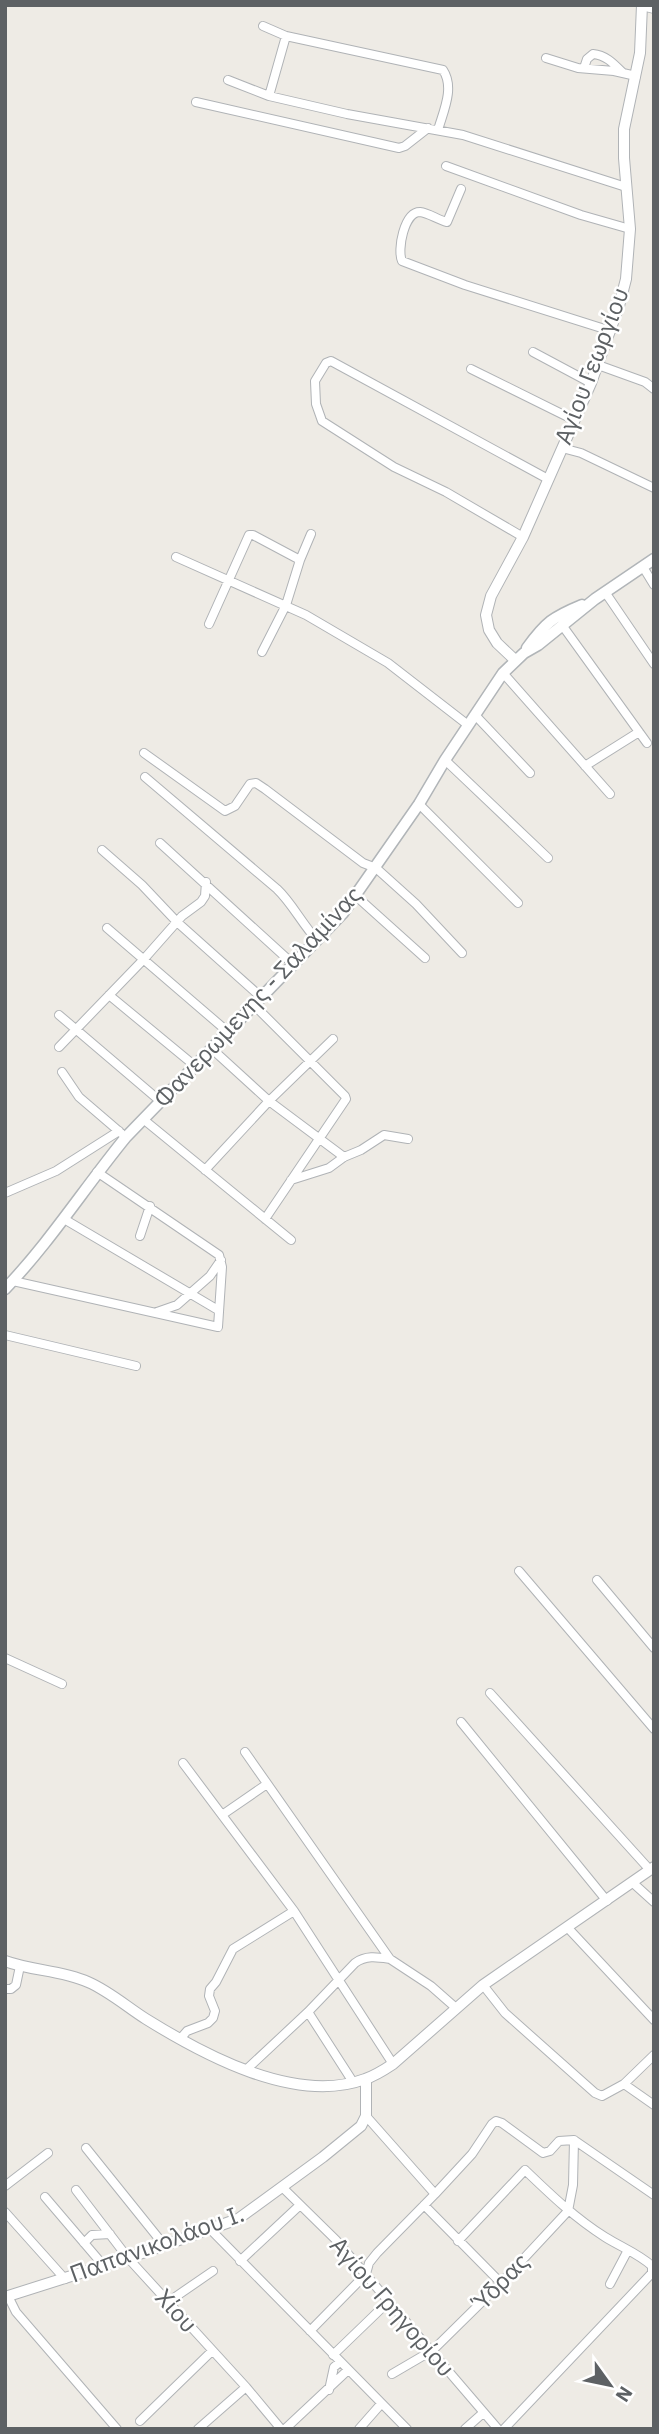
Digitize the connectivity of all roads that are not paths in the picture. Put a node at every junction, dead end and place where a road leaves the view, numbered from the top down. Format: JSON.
{"nodes":[{"id":1,"x":642,"y":6,"type":"edge"},
{"id":2,"x":654,"y":9,"type":"edge"},
{"id":3,"x":263,"y":26,"type":"dead end"},
{"id":4,"x":286,"y":36,"type":"junction"},
{"id":5,"x":546,"y":58,"type":"dead end"},
{"id":6,"x":584,"y":68,"type":"junction"},
{"id":7,"x":623,"y":73,"type":"junction"},
{"id":8,"x":636,"y":76,"type":"junction"},
{"id":9,"x":228,"y":80,"type":"dead end"},
{"id":10,"x":269,"y":96,"type":"junction"},
{"id":11,"x":196,"y":102,"type":"dead end"},
{"id":12,"x":428,"y":128,"type":"junction"},
{"id":13,"x":438,"y":130,"type":"junction"},
{"id":14,"x":446,"y":166,"type":"dead end"},
{"id":15,"x":626,"y":187,"type":"junction"},
{"id":16,"x":461,"y":189,"type":"dead end"},
{"id":17,"x":630,"y":229,"type":"junction"},
{"id":18,"x":611,"y":331,"type":"junction"},
{"id":19,"x":533,"y":352,"type":"dead end"},
{"id":20,"x":598,"y":365,"type":"junction"},
{"id":21,"x":471,"y":369,"type":"dead end"},
{"id":22,"x":591,"y":383,"type":"junction"},
{"id":23,"x":654,"y":389,"type":"edge"},
{"id":24,"x":574,"y":420,"type":"junction"},
{"id":25,"x":562,"y":448,"type":"junction"},
{"id":26,"x":548,"y":480,"type":"junction"},
{"id":27,"x":654,"y":488,"type":"edge"},
{"id":28,"x":311,"y":534,"type":"dead end"},
{"id":29,"x":523,"y":537,"type":"junction"},
{"id":30,"x":176,"y":557,"type":"dead end"},
{"id":31,"x":300,"y":559,"type":"junction"},
{"id":32,"x":654,"y":559,"type":"edge"},
{"id":33,"x":643,"y":567,"type":"junction"},
{"id":34,"x":230,"y":580,"type":"junction"},
{"id":35,"x":654,"y":585,"type":"edge"},
{"id":36,"x":606,"y":592,"type":"junction"},
{"id":37,"x":595,"y":600,"type":"junction"},
{"id":38,"x":286,"y":604,"type":"junction"},
{"id":39,"x":209,"y":624,"type":"dead end"},
{"id":40,"x":562,"y":625,"type":"junction"},
{"id":41,"x":262,"y":652,"type":"dead end"},
{"id":42,"x":519,"y":657,"type":"junction"},
{"id":43,"x":654,"y":664,"type":"edge"},
{"id":44,"x":503,"y":673,"type":"junction"},
{"id":45,"x":475,"y":715,"type":"junction"},
{"id":46,"x":468,"y":725,"type":"junction"},
{"id":47,"x":639,"y":732,"type":"junction"},
{"id":48,"x":646,"y":743,"type":"dead end"},
{"id":49,"x":144,"y":753,"type":"dead end"},
{"id":50,"x":445,"y":760,"type":"junction"},
{"id":51,"x":585,"y":766,"type":"junction"},
{"id":52,"x":530,"y":773,"type":"dead end"},
{"id":53,"x":145,"y":778,"type":"dead end"},
{"id":54,"x":610,"y":794,"type":"dead end"},
{"id":55,"x":419,"y":804,"type":"junction"},
{"id":56,"x":160,"y":843,"type":"dead end"},
{"id":57,"x":102,"y":850,"type":"dead end"},
{"id":58,"x":548,"y":858,"type":"dead end"},
{"id":59,"x":376,"y":868,"type":"junction"},
{"id":60,"x":206,"y":883,"type":"junction"},
{"id":61,"x":356,"y":896,"type":"junction"},
{"id":62,"x":518,"y":903,"type":"dead end"},
{"id":63,"x":177,"y":922,"type":"junction"},
{"id":64,"x":107,"y":928,"type":"dead end"},
{"id":65,"x":317,"y":940,"type":"junction"},
{"id":66,"x":461,"y":953,"type":"dead end"},
{"id":67,"x":425,"y":958,"type":"dead end"},
{"id":68,"x":144,"y":960,"type":"junction"},
{"id":69,"x":293,"y":964,"type":"junction"},
{"id":70,"x":108,"y":995,"type":"junction"},
{"id":71,"x":257,"y":1001,"type":"junction"},
{"id":72,"x":59,"y":1014,"type":"dead end"},
{"id":73,"x":76,"y":1028,"type":"junction"},
{"id":74,"x":228,"y":1032,"type":"junction"},
{"id":75,"x":333,"y":1039,"type":"dead end"},
{"id":76,"x":59,"y":1047,"type":"dead end"},
{"id":77,"x":212,"y":1049,"type":"junction"},
{"id":78,"x":310,"y":1063,"type":"junction"},
{"id":79,"x":195,"y":1066,"type":"junction"},
{"id":80,"x":62,"y":1072,"type":"dead end"},
{"id":81,"x":160,"y":1101,"type":"junction"},
{"id":82,"x":269,"y":1101,"type":"junction"},
{"id":83,"x":143,"y":1119,"type":"junction"},
{"id":84,"x":122,"y":1134,"type":"junction"},
{"id":85,"x":319,"y":1138,"type":"junction"},
{"id":86,"x":408,"y":1139,"type":"dead end"},
{"id":87,"x":344,"y":1157,"type":"junction"},
{"id":88,"x":205,"y":1170,"type":"junction"},
{"id":89,"x":97,"y":1172,"type":"junction"},
{"id":90,"x":291,"y":1180,"type":"junction"},
{"id":91,"x":5,"y":1193,"type":"edge"},
{"id":92,"x":150,"y":1206,"type":"junction"},
{"id":93,"x":64,"y":1219,"type":"junction"},
{"id":94,"x":265,"y":1219,"type":"junction"},
{"id":95,"x":140,"y":1236,"type":"dead end"},
{"id":96,"x":291,"y":1240,"type":"dead end"},
{"id":97,"x":221,"y":1260,"type":"junction"},
{"id":98,"x":9,"y":1285,"type":"edge"},
{"id":99,"x":188,"y":1293,"type":"junction"},
{"id":100,"x":218,"y":1310,"type":"junction"},
{"id":101,"x":157,"y":1312,"type":"junction"},
{"id":102,"x":5,"y":1335,"type":"edge"},
{"id":103,"x":136,"y":1366,"type":"dead end"},
{"id":104,"x":520,"y":1571,"type":"dead end"},
{"id":105,"x":597,"y":1580,"type":"dead end"},
{"id":106,"x":654,"y":1648,"type":"edge"},
{"id":107,"x":5,"y":1658,"type":"edge"},
{"id":108,"x":62,"y":1684,"type":"dead end"},
{"id":109,"x":490,"y":1693,"type":"dead end"},
{"id":110,"x":461,"y":1722,"type":"dead end"},
{"id":111,"x":654,"y":1728,"type":"edge"},
{"id":112,"x":244,"y":1752,"type":"dead end"},
{"id":113,"x":183,"y":1763,"type":"dead end"},
{"id":114,"x":267,"y":1784,"type":"junction"},
{"id":115,"x":222,"y":1815,"type":"junction"},
{"id":116,"x":652,"y":1868,"type":"edge"},
{"id":117,"x":633,"y":1882,"type":"junction"},
{"id":118,"x":607,"y":1901,"type":"junction"},
{"id":119,"x":654,"y":1902,"type":"edge"},
{"id":120,"x":294,"y":1911,"type":"junction"},
{"id":121,"x":567,"y":1927,"type":"junction"},
{"id":122,"x":390,"y":1959,"type":"junction"},
{"id":123,"x":5,"y":1961,"type":"edge"},
{"id":124,"x":20,"y":1966,"type":"junction"},
{"id":125,"x":339,"y":1981,"type":"junction"},
{"id":126,"x":483,"y":1985,"type":"junction"},
{"id":127,"x":5,"y":1989,"type":"edge"},
{"id":128,"x":456,"y":2008,"type":"junction"},
{"id":129,"x":308,"y":2012,"type":"junction"},
{"id":130,"x":654,"y":2020,"type":"edge"},
{"id":131,"x":181,"y":2038,"type":"junction"},
{"id":132,"x":654,"y":2055,"type":"edge"},
{"id":133,"x":393,"y":2064,"type":"junction"},
{"id":134,"x":247,"y":2069,"type":"junction"},
{"id":135,"x":366,"y":2079,"type":"junction"},
{"id":136,"x":353,"y":2082,"type":"junction"},
{"id":137,"x":624,"y":2084,"type":"junction"},
{"id":138,"x":654,"y":2105,"type":"edge"},
{"id":139,"x":366,"y":2116,"type":"junction"},
{"id":140,"x":573,"y":2140,"type":"junction"},
{"id":141,"x":86,"y":2148,"type":"dead end"},
{"id":142,"x":48,"y":2153,"type":"dead end"},
{"id":143,"x":5,"y":2186,"type":"edge"},
{"id":144,"x":282,"y":2187,"type":"junction"},
{"id":145,"x":76,"y":2190,"type":"dead end"},
{"id":146,"x":435,"y":2194,"type":"junction"},
{"id":147,"x":654,"y":2195,"type":"edge"},
{"id":148,"x":45,"y":2197,"type":"dead end"},
{"id":149,"x":300,"y":2205,"type":"junction"},
{"id":150,"x":424,"y":2205,"type":"junction"},
{"id":151,"x":568,"y":2211,"type":"junction"},
{"id":152,"x":5,"y":2212,"type":"edge"},
{"id":153,"x":210,"y":2229,"type":"junction"},
{"id":154,"x":110,"y":2234,"type":"junction"},
{"id":155,"x":458,"y":2241,"type":"junction"},
{"id":156,"x":84,"y":2243,"type":"junction"},
{"id":157,"x":164,"y":2245,"type":"junction"},
{"id":158,"x":628,"y":2250,"type":"junction"},
{"id":159,"x":128,"y":2258,"type":"junction"},
{"id":160,"x":240,"y":2261,"type":"junction"},
{"id":161,"x":103,"y":2265,"type":"junction"},
{"id":162,"x":213,"y":2271,"type":"dead end"},
{"id":163,"x":652,"y":2273,"type":"edge"},
{"id":164,"x":366,"y":2274,"type":"junction"},
{"id":165,"x":65,"y":2279,"type":"junction"},
{"id":166,"x":501,"y":2283,"type":"junction"},
{"id":167,"x":610,"y":2284,"type":"dead end"},
{"id":168,"x":6,"y":2296,"type":"edge"},
{"id":169,"x":168,"y":2302,"type":"junction"},
{"id":170,"x":388,"y":2302,"type":"junction"},
{"id":171,"x":310,"y":2331,"type":"junction"},
{"id":172,"x":433,"y":2350,"type":"junction"},
{"id":173,"x":212,"y":2351,"type":"junction"},
{"id":174,"x":333,"y":2355,"type":"junction"},
{"id":175,"x":340,"y":2362,"type":"junction"},
{"id":176,"x":348,"y":2370,"type":"junction"},
{"id":177,"x":392,"y":2374,"type":"dead end"},
{"id":178,"x":246,"y":2387,"type":"junction"},
{"id":179,"x":329,"y":2390,"type":"junction"},
{"id":180,"x":381,"y":2404,"type":"junction"},
{"id":181,"x":483,"y":2413,"type":"junction"},
{"id":182,"x":140,"y":2421,"type":"dead end"},
{"id":183,"x":117,"y":2429,"type":"edge"},
{"id":184,"x":198,"y":2429,"type":"edge"},
{"id":185,"x":283,"y":2429,"type":"edge"},
{"id":186,"x":359,"y":2429,"type":"edge"},
{"id":187,"x":407,"y":2429,"type":"edge"},
{"id":188,"x":465,"y":2429,"type":"edge"},
{"id":189,"x":498,"y":2429,"type":"edge"},
{"id":190,"x":504,"y":2429,"type":"edge"}],
"edges":[{"from":1,"to":2,"type":"street"},
{"from":1,"to":8,"type":"street","name":"Αγίου Γεωργίου"},
{"from":3,"to":4,"type":"street"},
{"from":4,"to":10,"type":"street"},
{"from":4,"to":13,"type":"street"},
{"from":5,"to":6,"type":"street"},
{"from":6,"to":7,"type":"street"},
{"from":6,"to":7,"type":"street"},
{"from":7,"to":8,"type":"street"},
{"from":8,"to":15,"type":"street","name":"Αγίου Γεωργίου"},
{"from":9,"to":10,"type":"street"},
{"from":10,"to":12,"type":"street"},
{"from":11,"to":12,"type":"street"},
{"from":12,"to":13,"type":"street"},
{"from":13,"to":15,"type":"street"},
{"from":14,"to":17,"type":"street"},
{"from":15,"to":17,"type":"street","name":"Αγίου Γεωργίου"},
{"from":16,"to":18,"type":"street"},
{"from":17,"to":18,"type":"street","name":"Αγίου Γεωργίου"},
{"from":18,"to":20,"type":"street","name":"Αγίου Γεωργίου"},
{"from":19,"to":22,"type":"street"},
{"from":20,"to":22,"type":"street","name":"Αγίου Γεωργίου"},
{"from":20,"to":23,"type":"street"},
{"from":21,"to":24,"type":"street"},
{"from":22,"to":24,"type":"street","name":"Αγίου Γεωργίου"},
{"from":24,"to":25,"type":"street","name":"Αγίου Γεωργίου"},
{"from":25,"to":26,"type":"street","name":"Αγίου Γεωργίου"},
{"from":25,"to":27,"type":"street"},
{"from":26,"to":29,"type":"street","name":"Αγίου Γεωργίου"},
{"from":26,"to":29,"type":"street"},
{"from":28,"to":31,"type":"street"},
{"from":29,"to":42,"type":"street","name":"Αγίου Γεωργίου"},
{"from":30,"to":34,"type":"street"},
{"from":31,"to":34,"type":"street"},
{"from":31,"to":38,"type":"street"},
{"from":32,"to":33,"type":"main road","name":"Φανερωμενης - Σαλαμίνας"},
{"from":33,"to":35,"type":"street"},
{"from":33,"to":36,"type":"main road","name":"Φανερωμενης - Σαλαμίνας"},
{"from":34,"to":38,"type":"street"},
{"from":34,"to":39,"type":"street"},
{"from":36,"to":37,"type":"main road","name":"Φανερωμενης - Σαλαμίνας"},
{"from":36,"to":43,"type":"street"},
{"from":37,"to":40,"type":"main road","name":"Φανερωμενης - Σαλαμίνας"},
{"from":37,"to":42,"type":"main road"},
{"from":38,"to":41,"type":"street"},
{"from":38,"to":46,"type":"street"},
{"from":40,"to":42,"type":"main road","name":"Φανερωμενης - Σαλαμίνας"},
{"from":40,"to":47,"type":"street"},
{"from":42,"to":44,"type":"main road","name":"Φανερωμενης - Σαλαμίνας"},
{"from":44,"to":45,"type":"main road","name":"Φανερωμενης - Σαλαμίνας"},
{"from":44,"to":51,"type":"street"},
{"from":45,"to":46,"type":"main road","name":"Φανερωμενης - Σαλαμίνας"},
{"from":45,"to":52,"type":"street"},
{"from":46,"to":50,"type":"main road","name":"Φανερωμενης - Σαλαμίνας"},
{"from":47,"to":48,"type":"street"},
{"from":47,"to":51,"type":"street"},
{"from":49,"to":59,"type":"street"},
{"from":50,"to":55,"type":"main road","name":"Φανερωμενης - Σαλαμίνας"},
{"from":50,"to":58,"type":"street"},
{"from":51,"to":54,"type":"street"},
{"from":53,"to":65,"type":"street"},
{"from":55,"to":59,"type":"main road","name":"Φανερωμενης - Σαλαμίνας"},
{"from":55,"to":62,"type":"street"},
{"from":56,"to":60,"type":"street"},
{"from":57,"to":63,"type":"street"},
{"from":59,"to":61,"type":"main road","name":"Φανερωμενης - Σαλαμίνας"},
{"from":59,"to":66,"type":"street"},
{"from":60,"to":63,"type":"street"},
{"from":60,"to":69,"type":"street"},
{"from":61,"to":65,"type":"main road","name":"Φανερωμενης - Σαλαμίνας"},
{"from":61,"to":67,"type":"street"},
{"from":63,"to":68,"type":"street"},
{"from":63,"to":71,"type":"street"},
{"from":64,"to":68,"type":"street"},
{"from":65,"to":69,"type":"main road","name":"Φανερωμενης - Σαλαμίνας"},
{"from":68,"to":70,"type":"street"},
{"from":68,"to":74,"type":"street"},
{"from":69,"to":71,"type":"main road","name":"Φανερωμενης - Σαλαμίνας"},
{"from":70,"to":73,"type":"street"},
{"from":70,"to":79,"type":"street"},
{"from":71,"to":74,"type":"main road","name":"Φανερωμενης - Σαλαμίνας"},
{"from":71,"to":78,"type":"street"},
{"from":72,"to":73,"type":"street"},
{"from":73,"to":76,"type":"street"},
{"from":73,"to":81,"type":"street"},
{"from":74,"to":77,"type":"main road","name":"Φανερωμενης - Σαλαμίνας"},
{"from":75,"to":78,"type":"street"},
{"from":77,"to":79,"type":"main road","name":"Φανερωμενης - Σαλαμίνας"},
{"from":77,"to":82,"type":"street"},
{"from":78,"to":82,"type":"street"},
{"from":78,"to":85,"type":"street"},
{"from":79,"to":81,"type":"main road","name":"Φανερωμενης - Σαλαμίνας"},
{"from":80,"to":84,"type":"street"},
{"from":81,"to":83,"type":"main road","name":"Φανερωμενης - Σαλαμίνας"},
{"from":82,"to":85,"type":"street"},
{"from":82,"to":88,"type":"street"},
{"from":83,"to":84,"type":"main road","name":"Φανερωμενης - Σαλαμίνας"},
{"from":83,"to":88,"type":"street"},
{"from":84,"to":89,"type":"main road","name":"Φανερωμενης - Σαλαμίνας"},
{"from":84,"to":91,"type":"street"},
{"from":85,"to":87,"type":"street"},
{"from":85,"to":90,"type":"street"},
{"from":86,"to":87,"type":"street"},
{"from":87,"to":90,"type":"street"},
{"from":88,"to":94,"type":"street"},
{"from":89,"to":92,"type":"street"},
{"from":89,"to":93,"type":"main road","name":"Φανερωμενης - Σαλαμίνας"},
{"from":90,"to":94,"type":"street"},
{"from":92,"to":95,"type":"street"},
{"from":92,"to":97,"type":"street"},
{"from":93,"to":98,"type":"main road","name":"Φανερωμενης - Σαλαμίνας"},
{"from":93,"to":99,"type":"street"},
{"from":94,"to":96,"type":"street"},
{"from":97,"to":99,"type":"street"},
{"from":97,"to":100,"type":"street"},
{"from":98,"to":101,"type":"street"},
{"from":99,"to":100,"type":"street"},
{"from":99,"to":101,"type":"street"},
{"from":100,"to":101,"type":"street"},
{"from":102,"to":103,"type":"street"},
{"from":104,"to":111,"type":"street"},
{"from":105,"to":106,"type":"street"},
{"from":107,"to":108,"type":"street"},
{"from":109,"to":116,"type":"street"},
{"from":110,"to":118,"type":"street"},
{"from":112,"to":114,"type":"street"},
{"from":113,"to":115,"type":"street"},
{"from":114,"to":115,"type":"street"},
{"from":114,"to":122,"type":"street"},
{"from":115,"to":120,"type":"street"},
{"from":116,"to":117,"type":"street"},
{"from":117,"to":118,"type":"street"},
{"from":117,"to":119,"type":"street"},
{"from":118,"to":121,"type":"street"},
{"from":120,"to":125,"type":"street"},
{"from":120,"to":131,"type":"street"},
{"from":121,"to":126,"type":"street"},
{"from":121,"to":130,"type":"street"},
{"from":122,"to":125,"type":"street"},
{"from":122,"to":128,"type":"street"},
{"from":123,"to":124,"type":"street"},
{"from":124,"to":127,"type":"street"},
{"from":124,"to":131,"type":"street"},
{"from":125,"to":129,"type":"street"},
{"from":125,"to":133,"type":"street"},
{"from":126,"to":128,"type":"street"},
{"from":126,"to":137,"type":"street"},
{"from":128,"to":133,"type":"street"},
{"from":129,"to":134,"type":"street"},
{"from":129,"to":136,"type":"street"},
{"from":131,"to":134,"type":"street"},
{"from":132,"to":137,"type":"street"},
{"from":133,"to":135,"type":"street"},
{"from":134,"to":136,"type":"street"},
{"from":135,"to":136,"type":"street"},
{"from":135,"to":139,"type":"street"},
{"from":137,"to":138,"type":"street"},
{"from":139,"to":144,"type":"street","name":"Παπανικολάου Ι."},
{"from":139,"to":146,"type":"street"},
{"from":140,"to":146,"type":"street"},
{"from":140,"to":147,"type":"street"},
{"from":140,"to":151,"type":"street"},
{"from":141,"to":157,"type":"street"},
{"from":142,"to":143,"type":"street"},
{"from":144,"to":149,"type":"street","name":"Αγίου Γρηγορίου"},
{"from":144,"to":153,"type":"street","name":"Παπανικολάου Ι."},
{"from":145,"to":154,"type":"street","name":"Χίου"},
{"from":146,"to":150,"type":"street"},
{"from":148,"to":156,"type":"street"},
{"from":149,"to":160,"type":"street"},
{"from":149,"to":164,"type":"street","name":"Αγίου Γρηγορίου"},
{"from":150,"to":155,"type":"street"},
{"from":150,"to":164,"type":"street"},
{"from":151,"to":155,"type":"street"},
{"from":151,"to":158,"type":"street"},
{"from":151,"to":166,"type":"street","name":"Ύδρας"},
{"from":152,"to":165,"type":"street"},
{"from":153,"to":157,"type":"street","name":"Παπανικολάου Ι."},
{"from":153,"to":160,"type":"street"},
{"from":154,"to":156,"type":"street"},
{"from":154,"to":159,"type":"street","name":"Χίου"},
{"from":155,"to":166,"type":"street"},
{"from":156,"to":161,"type":"street"},
{"from":157,"to":159,"type":"street","name":"Παπανικολάου Ι."},
{"from":158,"to":163,"type":"street"},
{"from":158,"to":167,"type":"street"},
{"from":159,"to":161,"type":"street","name":"Παπανικολάου Ι."},
{"from":159,"to":169,"type":"street","name":"Χίου"},
{"from":160,"to":171,"type":"street"},
{"from":161,"to":165,"type":"street","name":"Παπανικολάου Ι."},
{"from":162,"to":169,"type":"street"},
{"from":163,"to":190,"type":"street"},
{"from":164,"to":170,"type":"street","name":"Αγίου Γρηγορίου"},
{"from":164,"to":171,"type":"street"},
{"from":165,"to":168,"type":"street","name":"Παπανικολάου Ι."},
{"from":166,"to":172,"type":"street","name":"Ύδρας"},
{"from":168,"to":183,"type":"street"},
{"from":169,"to":173,"type":"street","name":"Χίου"},
{"from":170,"to":172,"type":"street","name":"Αγίου Γρηγορίου"},
{"from":170,"to":174,"type":"street"},
{"from":171,"to":174,"type":"street"},
{"from":172,"to":177,"type":"street","name":"Ύδρας"},
{"from":172,"to":181,"type":"street","name":"Αγίου Γρηγορίου"},
{"from":173,"to":178,"type":"street","name":"Χίου"},
{"from":173,"to":182,"type":"street"},
{"from":174,"to":175,"type":"street"},
{"from":175,"to":176,"type":"street"},
{"from":175,"to":179,"type":"street"},
{"from":176,"to":179,"type":"street"},
{"from":176,"to":180,"type":"street"},
{"from":178,"to":184,"type":"street"},
{"from":178,"to":185,"type":"street","name":"Χίου"},
{"from":179,"to":185,"type":"street"},
{"from":180,"to":186,"type":"street"},
{"from":180,"to":187,"type":"street"},
{"from":181,"to":188,"type":"street"},
{"from":181,"to":189,"type":"street","name":"Αγίου Γρηγορίου"}]}
